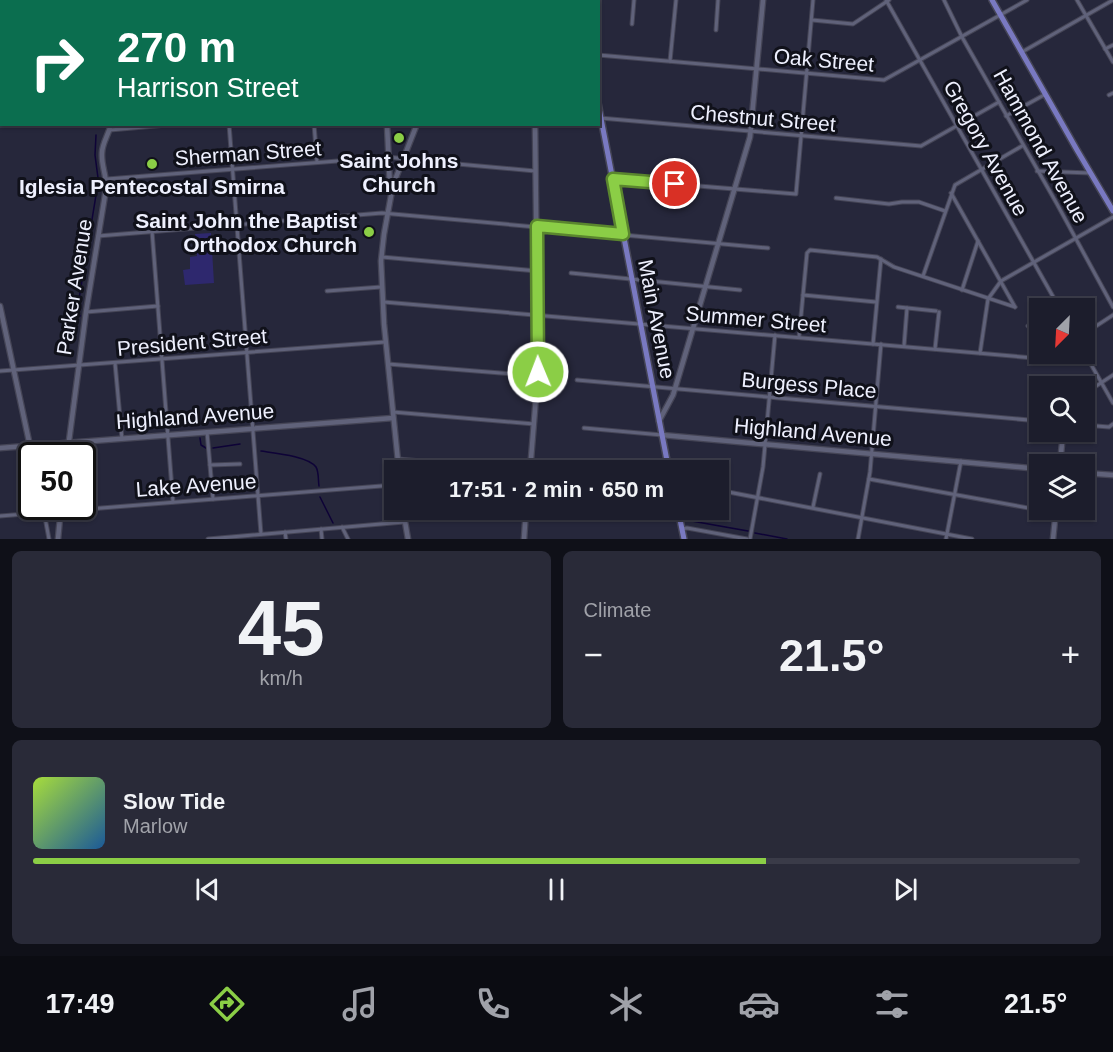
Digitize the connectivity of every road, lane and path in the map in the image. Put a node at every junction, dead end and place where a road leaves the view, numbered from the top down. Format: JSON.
{"nodes":[{"id":1,"x":32,"y":0,"type":"edge"},
{"id":2,"x":39,"y":0,"type":"edge"},
{"id":3,"x":66,"y":0,"type":"edge"},
{"id":4,"x":634,"y":0,"type":"edge"},
{"id":5,"x":676,"y":0,"type":"edge"},
{"id":6,"x":718,"y":0,"type":"edge"},
{"id":7,"x":763,"y":0,"type":"edge"},
{"id":8,"x":813,"y":0,"type":"edge"},
{"id":9,"x":887,"y":0,"type":"edge"},
{"id":10,"x":944,"y":0,"type":"edge"},
{"id":11,"x":992,"y":0,"type":"edge"},
{"id":12,"x":1027,"y":0,"type":"edge"},
{"id":13,"x":1077,"y":0,"type":"edge"},
{"id":14,"x":1113,"y":0,"type":"edge"},
{"id":15,"x":1000,"y":15,"type":"junction"},
{"id":16,"x":1086,"y":15,"type":"junction"},
{"id":17,"x":812,"y":20,"type":"junction"},
{"id":18,"x":632,"y":24,"type":"dead end"},
{"id":19,"x":716,"y":30,"type":"dead end"},
{"id":20,"x":962,"y":37,"type":"junction"},
{"id":21,"x":1113,"y":45,"type":"edge"},
{"id":22,"x":1106,"y":49,"type":"junction"},
{"id":23,"x":1022,"y":52,"type":"junction"},
{"id":24,"x":600,"y":55,"type":"edge"},
{"id":25,"x":919,"y":60,"type":"junction"},
{"id":26,"x":670,"y":61,"type":"junction"},
{"id":27,"x":1113,"y":62,"type":"edge"},
{"id":28,"x":757,"y":68,"type":"junction"},
{"id":29,"x":807,"y":73,"type":"junction"},
{"id":30,"x":1045,"y":94,"type":"junction"},
{"id":31,"x":999,"y":102,"type":"junction"},
{"id":32,"x":1006,"y":116,"type":"junction"},
{"id":33,"x":600,"y":118,"type":"edge"},
{"id":34,"x":133,"y":126,"type":"edge"},
{"id":35,"x":229,"y":126,"type":"edge"},
{"id":36,"x":314,"y":126,"type":"edge"},
{"id":37,"x":387,"y":126,"type":"edge"},
{"id":38,"x":416,"y":126,"type":"edge"},
{"id":39,"x":535,"y":126,"type":"edge"},
{"id":40,"x":956,"y":126,"type":"junction"},
{"id":41,"x":111,"y":127,"type":"edge"},
{"id":42,"x":752,"y":132,"type":"junction"},
{"id":43,"x":801,"y":136,"type":"junction"},
{"id":44,"x":1023,"y":145,"type":"junction"},
{"id":45,"x":389,"y":157,"type":"junction"},
{"id":46,"x":403,"y":159,"type":"junction"},
{"id":47,"x":317,"y":162,"type":"junction"},
{"id":48,"x":233,"y":169,"type":"junction"},
{"id":49,"x":980,"y":170,"type":"junction"},
{"id":50,"x":536,"y":171,"type":"junction"},
{"id":51,"x":1037,"y":171,"type":"junction"},
{"id":52,"x":1090,"y":173,"type":"junction"},
{"id":53,"x":107,"y":179,"type":"junction"},
{"id":54,"x":613,"y":179,"type":"junction"},
{"id":55,"x":735,"y":188,"type":"junction"},
{"id":56,"x":951,"y":193,"type":"junction"},
{"id":57,"x":391,"y":195,"type":"junction"},
{"id":58,"x":1113,"y":197,"type":"edge"},
{"id":59,"x":836,"y":198,"type":"dead end"},
{"id":60,"x":1106,"y":201,"type":"junction"},
{"id":61,"x":945,"y":211,"type":"junction"},
{"id":62,"x":1113,"y":211,"type":"edge"},
{"id":63,"x":387,"y":214,"type":"junction"},
{"id":64,"x":1113,"y":217,"type":"edge"},
{"id":65,"x":237,"y":225,"type":"junction"},
{"id":66,"x":537,"y":226,"type":"junction"},
{"id":67,"x":152,"y":231,"type":"junction"},
{"id":68,"x":623,"y":234,"type":"junction"},
{"id":69,"x":98,"y":236,"type":"junction"},
{"id":70,"x":1076,"y":238,"type":"junction"},
{"id":71,"x":978,"y":241,"type":"junction"},
{"id":72,"x":718,"y":242,"type":"junction"},
{"id":73,"x":768,"y":248,"type":"dead end"},
{"id":74,"x":382,"y":257,"type":"junction"},
{"id":75,"x":881,"y":260,"type":"junction"},
{"id":76,"x":1033,"y":262,"type":"junction"},
{"id":77,"x":537,"y":271,"type":"junction"},
{"id":78,"x":571,"y":273,"type":"dead end"},
{"id":79,"x":922,"y":276,"type":"junction"},
{"id":80,"x":632,"y":279,"type":"junction"},
{"id":81,"x":1001,"y":281,"type":"junction"},
{"id":82,"x":705,"y":286,"type":"junction"},
{"id":83,"x":381,"y":287,"type":"junction"},
{"id":84,"x":740,"y":290,"type":"dead end"},
{"id":85,"x":962,"y":290,"type":"junction"},
{"id":86,"x":327,"y":291,"type":"dead end"},
{"id":87,"x":803,"y":296,"type":"junction"},
{"id":88,"x":1052,"y":298,"type":"edge"},
{"id":89,"x":988,"y":299,"type":"junction"},
{"id":90,"x":382,"y":302,"type":"junction"},
{"id":91,"x":877,"y":302,"type":"junction"},
{"id":92,"x":0,"y":306,"type":"edge"},
{"id":93,"x":158,"y":306,"type":"junction"},
{"id":94,"x":898,"y":307,"type":"dead end"},
{"id":95,"x":1113,"y":307,"type":"edge"},
{"id":96,"x":908,"y":308,"type":"junction"},
{"id":97,"x":86,"y":312,"type":"junction"},
{"id":98,"x":537,"y":315,"type":"junction"},
{"id":99,"x":1113,"y":315,"type":"edge"},
{"id":100,"x":640,"y":324,"type":"junction"},
{"id":101,"x":1095,"y":327,"type":"edge"},
{"id":102,"x":693,"y":328,"type":"junction"},
{"id":103,"x":775,"y":335,"type":"junction"},
{"id":104,"x":799,"y":337,"type":"junction"},
{"id":105,"x":385,"y":342,"type":"junction"},
{"id":106,"x":873,"y":344,"type":"junction"},
{"id":107,"x":881,"y":344,"type":"junction"},
{"id":108,"x":904,"y":346,"type":"junction"},
{"id":109,"x":935,"y":349,"type":"junction"},
{"id":110,"x":247,"y":352,"type":"junction"},
{"id":111,"x":980,"y":353,"type":"junction"},
{"id":112,"x":1029,"y":357,"type":"edge"},
{"id":113,"x":162,"y":359,"type":"junction"},
{"id":114,"x":115,"y":363,"type":"junction"},
{"id":115,"x":388,"y":364,"type":"junction"},
{"id":116,"x":1091,"y":364,"type":"edge"},
{"id":117,"x":79,"y":366,"type":"junction"},
{"id":118,"x":14,"y":370,"type":"junction"},
{"id":119,"x":0,"y":371,"type":"edge"},
{"id":120,"x":1113,"y":375,"type":"edge"},
{"id":121,"x":538,"y":376,"type":"junction"},
{"id":122,"x":577,"y":380,"type":"dead end"},
{"id":123,"x":1102,"y":383,"type":"junction"},
{"id":124,"x":653,"y":387,"type":"junction"},
{"id":125,"x":1095,"y":387,"type":"edge"},
{"id":126,"x":675,"y":388,"type":"junction"},
{"id":127,"x":769,"y":397,"type":"junction"},
{"id":128,"x":1113,"y":403,"type":"edge"},
{"id":129,"x":876,"y":406,"type":"junction"},
{"id":130,"x":393,"y":415,"type":"junction"},
{"id":131,"x":1029,"y":420,"type":"edge"},
{"id":132,"x":659,"y":421,"type":"junction"},
{"id":133,"x":534,"y":424,"type":"junction"},
{"id":134,"x":1113,"y":424,"type":"edge"},
{"id":135,"x":1095,"y":426,"type":"edge"},
{"id":136,"x":584,"y":428,"type":"dead end"},
{"id":137,"x":253,"y":429,"type":"junction"},
{"id":138,"x":207,"y":432,"type":"junction"},
{"id":139,"x":168,"y":435,"type":"junction"},
{"id":140,"x":662,"y":435,"type":"junction"},
{"id":141,"x":122,"y":439,"type":"junction"},
{"id":142,"x":29,"y":442,"type":"edge"},
{"id":143,"x":69,"y":442,"type":"edge"},
{"id":144,"x":82,"y":442,"type":"edge"},
{"id":145,"x":765,"y":444,"type":"junction"},
{"id":146,"x":18,"y":447,"type":"edge"},
{"id":147,"x":0,"y":448,"type":"edge"},
{"id":148,"x":872,"y":454,"type":"junction"},
{"id":149,"x":398,"y":459,"type":"joint"},
{"id":150,"x":407,"y":460,"type":"edge"},
{"id":151,"x":531,"y":460,"type":"edge"},
{"id":152,"x":667,"y":460,"type":"edge"},
{"id":153,"x":961,"y":461,"type":"junction"},
{"id":154,"x":240,"y":464,"type":"dead end"},
{"id":155,"x":210,"y":465,"type":"junction"},
{"id":156,"x":1029,"y":468,"type":"edge"},
{"id":157,"x":820,"y":474,"type":"dead end"},
{"id":158,"x":1095,"y":474,"type":"edge"},
{"id":159,"x":1113,"y":475,"type":"edge"},
{"id":160,"x":869,"y":479,"type":"junction"},
{"id":161,"x":384,"y":486,"type":"edge"},
{"id":162,"x":729,"y":492,"type":"edge"},
{"id":163,"x":955,"y":494,"type":"junction"},
{"id":164,"x":258,"y":495,"type":"junction"},
{"id":165,"x":758,"y":497,"type":"junction"},
{"id":166,"x":213,"y":499,"type":"junction"},
{"id":167,"x":173,"y":502,"type":"junction"},
{"id":168,"x":96,"y":507,"type":"edge"},
{"id":169,"x":1029,"y":507,"type":"edge"},
{"id":170,"x":813,"y":508,"type":"junction"},
{"id":171,"x":18,"y":514,"type":"edge"},
{"id":172,"x":0,"y":516,"type":"edge"},
{"id":173,"x":862,"y":517,"type":"junction"},
{"id":174,"x":45,"y":520,"type":"edge"},
{"id":175,"x":60,"y":520,"type":"edge"},
{"id":176,"x":525,"y":520,"type":"edge"},
{"id":177,"x":680,"y":520,"type":"edge"},
{"id":178,"x":1055,"y":520,"type":"edge"},
{"id":179,"x":404,"y":522,"type":"joint"},
{"id":180,"x":342,"y":527,"type":"junction"},
{"id":181,"x":321,"y":529,"type":"junction"},
{"id":182,"x":682,"y":529,"type":"junction"},
{"id":183,"x":285,"y":532,"type":"junction"},
{"id":184,"x":261,"y":534,"type":"junction"},
{"id":185,"x":947,"y":534,"type":"junction"},
{"id":186,"x":244,"y":537,"type":"edge"},
{"id":187,"x":49,"y":539,"type":"edge"},
{"id":188,"x":58,"y":539,"type":"edge"},
{"id":189,"x":208,"y":539,"type":"edge"},
{"id":190,"x":286,"y":539,"type":"edge"},
{"id":191,"x":322,"y":539,"type":"edge"},
{"id":192,"x":348,"y":539,"type":"edge"},
{"id":193,"x":408,"y":539,"type":"edge"},
{"id":194,"x":524,"y":539,"type":"edge"},
{"id":195,"x":684,"y":539,"type":"edge"},
{"id":196,"x":749,"y":539,"type":"edge"},
{"id":197,"x":858,"y":539,"type":"edge"},
{"id":198,"x":946,"y":539,"type":"edge"},
{"id":199,"x":972,"y":539,"type":"edge"},
{"id":200,"x":1053,"y":539,"type":"edge"}],
"edges":[{"from":1,"to":2,"type":"street"},
{"from":2,"to":3,"type":"street"},
{"from":4,"to":18,"type":"street"},
{"from":5,"to":26,"type":"street"},
{"from":6,"to":19,"type":"street"},
{"from":7,"to":28,"type":"street"},
{"from":8,"to":17,"type":"street"},
{"from":9,"to":17,"type":"street"},
{"from":9,"to":25,"type":"street","name":"Gregory Avenue"},
{"from":10,"to":20,"type":"street","name":"Hammond Avenue"},
{"from":11,"to":15,"type":"main road"},
{"from":12,"to":15,"type":"street","name":"Oak Street"},
{"from":13,"to":16,"type":"street"},
{"from":14,"to":16,"type":"street"},
{"from":15,"to":20,"type":"street","name":"Oak Street"},
{"from":15,"to":23,"type":"main road"},
{"from":16,"to":22,"type":"street"},
{"from":16,"to":23,"type":"street"},
{"from":17,"to":29,"type":"street"},
{"from":20,"to":25,"type":"street","name":"Oak Street"},
{"from":20,"to":31,"type":"street","name":"Hammond Avenue"},
{"from":21,"to":22,"type":"street"},
{"from":22,"to":27,"type":"street"},
{"from":23,"to":30,"type":"main road"},
{"from":24,"to":26,"type":"street","name":"Oak Street"},
{"from":25,"to":29,"type":"street","name":"Oak Street"},
{"from":25,"to":40,"type":"street","name":"Gregory Avenue"},
{"from":26,"to":28,"type":"street","name":"Oak Street"},
{"from":28,"to":29,"type":"street","name":"Oak Street"},
{"from":28,"to":42,"type":"street"},
{"from":29,"to":43,"type":"street"},
{"from":30,"to":32,"type":"street"},
{"from":30,"to":52,"type":"main road"},
{"from":31,"to":32,"type":"street","name":"Hammond Avenue"},
{"from":31,"to":40,"type":"street"},
{"from":32,"to":44,"type":"street","name":"Hammond Avenue"},
{"from":33,"to":42,"type":"street","name":"Chestnut Street"},
{"from":33,"to":54,"type":"main road","name":"Main Avenue"},
{"from":34,"to":41,"type":"street"},
{"from":35,"to":48,"type":"street"},
{"from":36,"to":47,"type":"street"},
{"from":37,"to":45,"type":"street"},
{"from":38,"to":46,"type":"street"},
{"from":39,"to":50,"type":"street"},
{"from":40,"to":43,"type":"street","name":"Chestnut Street"},
{"from":40,"to":49,"type":"street","name":"Gregory Avenue"},
{"from":41,"to":53,"type":"street","name":"Parker Avenue"},
{"from":42,"to":43,"type":"street","name":"Chestnut Street"},
{"from":42,"to":55,"type":"street"},
{"from":43,"to":55,"type":"street"},
{"from":44,"to":49,"type":"street"},
{"from":44,"to":51,"type":"street","name":"Hammond Avenue"},
{"from":45,"to":46,"type":"street","name":"Sherman Street"},
{"from":45,"to":47,"type":"street","name":"Sherman Street"},
{"from":45,"to":57,"type":"street"},
{"from":46,"to":50,"type":"street","name":"Sherman Street"},
{"from":46,"to":57,"type":"street"},
{"from":47,"to":48,"type":"street","name":"Sherman Street"},
{"from":48,"to":53,"type":"street","name":"Sherman Street"},
{"from":48,"to":65,"type":"street"},
{"from":49,"to":56,"type":"street"},
{"from":49,"to":76,"type":"street","name":"Gregory Avenue"},
{"from":50,"to":66,"type":"street"},
{"from":51,"to":52,"type":"street"},
{"from":51,"to":70,"type":"street","name":"Hammond Avenue"},
{"from":52,"to":60,"type":"main road"},
{"from":53,"to":69,"type":"street","name":"Parker Avenue"},
{"from":54,"to":55,"type":"street"},
{"from":54,"to":68,"type":"main road","name":"Main Avenue"},
{"from":55,"to":72,"type":"street"},
{"from":56,"to":61,"type":"street"},
{"from":56,"to":71,"type":"street"},
{"from":57,"to":63,"type":"street"},
{"from":58,"to":60,"type":"street"},
{"from":59,"to":61,"type":"street"},
{"from":60,"to":62,"type":"main road"},
{"from":61,"to":79,"type":"street"},
{"from":63,"to":65,"type":"street"},
{"from":63,"to":66,"type":"street"},
{"from":63,"to":74,"type":"street"},
{"from":64,"to":70,"type":"street"},
{"from":65,"to":67,"type":"street"},
{"from":65,"to":110,"type":"street"},
{"from":66,"to":68,"type":"street"},
{"from":66,"to":77,"type":"street"},
{"from":67,"to":69,"type":"street"},
{"from":67,"to":93,"type":"street"},
{"from":68,"to":72,"type":"street"},
{"from":68,"to":80,"type":"main road","name":"Main Avenue"},
{"from":69,"to":97,"type":"street","name":"Parker Avenue"},
{"from":70,"to":76,"type":"street"},
{"from":70,"to":95,"type":"street","name":"Hammond Avenue"},
{"from":71,"to":81,"type":"street"},
{"from":71,"to":85,"type":"street"},
{"from":72,"to":73,"type":"street"},
{"from":72,"to":82,"type":"street"},
{"from":74,"to":77,"type":"street"},
{"from":74,"to":83,"type":"street"},
{"from":75,"to":79,"type":"street"},
{"from":75,"to":87,"type":"street"},
{"from":75,"to":91,"type":"street"},
{"from":76,"to":81,"type":"street"},
{"from":76,"to":88,"type":"street","name":"Gregory Avenue"},
{"from":77,"to":98,"type":"street"},
{"from":78,"to":80,"type":"street"},
{"from":79,"to":85,"type":"street"},
{"from":80,"to":82,"type":"street"},
{"from":80,"to":100,"type":"main road","name":"Main Avenue"},
{"from":81,"to":89,"type":"street"},
{"from":81,"to":89,"type":"street"},
{"from":82,"to":84,"type":"street"},
{"from":82,"to":102,"type":"street"},
{"from":83,"to":86,"type":"street"},
{"from":83,"to":90,"type":"street"},
{"from":85,"to":89,"type":"street"},
{"from":87,"to":91,"type":"street"},
{"from":87,"to":104,"type":"street"},
{"from":89,"to":111,"type":"street"},
{"from":90,"to":98,"type":"street","name":"Summer Street"},
{"from":90,"to":105,"type":"street"},
{"from":91,"to":106,"type":"street"},
{"from":92,"to":118,"type":"street"},
{"from":93,"to":97,"type":"street"},
{"from":93,"to":113,"type":"street"},
{"from":94,"to":96,"type":"street"},
{"from":96,"to":108,"type":"street"},
{"from":96,"to":109,"type":"street"},
{"from":97,"to":117,"type":"street","name":"Parker Avenue"},
{"from":98,"to":100,"type":"street","name":"Summer Street"},
{"from":98,"to":121,"type":"street"},
{"from":99,"to":101,"type":"street"},
{"from":100,"to":102,"type":"street","name":"Summer Street"},
{"from":100,"to":124,"type":"main road","name":"Main Avenue"},
{"from":102,"to":103,"type":"street","name":"Summer Street"},
{"from":102,"to":126,"type":"street"},
{"from":103,"to":104,"type":"street","name":"Summer Street"},
{"from":103,"to":127,"type":"street"},
{"from":104,"to":106,"type":"street","name":"Summer Street"},
{"from":105,"to":110,"type":"street","name":"President Street"},
{"from":105,"to":115,"type":"street"},
{"from":106,"to":107,"type":"street","name":"Summer Street"},
{"from":107,"to":108,"type":"street","name":"Summer Street"},
{"from":107,"to":129,"type":"street"},
{"from":108,"to":109,"type":"street","name":"Summer Street"},
{"from":109,"to":111,"type":"street","name":"Summer Street"},
{"from":110,"to":113,"type":"street","name":"President Street"},
{"from":110,"to":137,"type":"street"},
{"from":111,"to":112,"type":"street","name":"Summer Street"},
{"from":113,"to":114,"type":"street","name":"President Street"},
{"from":113,"to":139,"type":"street"},
{"from":114,"to":117,"type":"street","name":"President Street"},
{"from":114,"to":141,"type":"street"},
{"from":115,"to":121,"type":"street"},
{"from":115,"to":130,"type":"street"},
{"from":116,"to":123,"type":"street"},
{"from":117,"to":118,"type":"street","name":"President Street"},
{"from":117,"to":143,"type":"street","name":"Parker Avenue"},
{"from":118,"to":119,"type":"street","name":"President Street"},
{"from":118,"to":142,"type":"street"},
{"from":120,"to":123,"type":"street"},
{"from":121,"to":133,"type":"street"},
{"from":122,"to":124,"type":"street","name":"Burgess Place"},
{"from":123,"to":125,"type":"street"},
{"from":123,"to":128,"type":"street"},
{"from":124,"to":126,"type":"street","name":"Burgess Place"},
{"from":124,"to":132,"type":"main road","name":"Main Avenue"},
{"from":126,"to":127,"type":"street","name":"Burgess Place"},
{"from":126,"to":132,"type":"street"},
{"from":127,"to":129,"type":"street","name":"Burgess Place"},
{"from":127,"to":145,"type":"street"},
{"from":129,"to":131,"type":"street","name":"Burgess Place"},
{"from":129,"to":148,"type":"street"},
{"from":130,"to":133,"type":"street","name":"Highland Avenue"},
{"from":130,"to":137,"type":"street","name":"Highland Avenue"},
{"from":130,"to":149,"type":"street"},
{"from":132,"to":140,"type":"main road","name":"Main Avenue"},
{"from":133,"to":151,"type":"street"},
{"from":134,"to":135,"type":"street"},
{"from":136,"to":140,"type":"street","name":"Highland Avenue"},
{"from":137,"to":138,"type":"street","name":"Highland Avenue"},
{"from":137,"to":164,"type":"street"},
{"from":138,"to":139,"type":"street","name":"Highland Avenue"},
{"from":138,"to":155,"type":"street"},
{"from":139,"to":141,"type":"street","name":"Highland Avenue"},
{"from":139,"to":167,"type":"street"},
{"from":140,"to":145,"type":"street","name":"Highland Avenue"},
{"from":140,"to":152,"type":"main road","name":"Main Avenue"},
{"from":141,"to":144,"type":"street","name":"Highland Avenue"},
{"from":145,"to":148,"type":"street","name":"Highland Avenue"},
{"from":145,"to":165,"type":"street"},
{"from":146,"to":147,"type":"street","name":"Highland Avenue"},
{"from":148,"to":153,"type":"street","name":"Highland Avenue"},
{"from":148,"to":160,"type":"street"},
{"from":149,"to":150,"type":"street"},
{"from":153,"to":156,"type":"street","name":"Highland Avenue"},
{"from":153,"to":163,"type":"street"},
{"from":154,"to":155,"type":"street"},
{"from":155,"to":166,"type":"street"},
{"from":157,"to":170,"type":"street"},
{"from":158,"to":159,"type":"street"},
{"from":160,"to":163,"type":"street"},
{"from":160,"to":173,"type":"street"},
{"from":161,"to":164,"type":"street","name":"Lake Avenue"},
{"from":162,"to":165,"type":"street"},
{"from":163,"to":169,"type":"street"},
{"from":163,"to":185,"type":"street"},
{"from":164,"to":166,"type":"street","name":"Lake Avenue"},
{"from":164,"to":184,"type":"street"},
{"from":165,"to":170,"type":"street"},
{"from":165,"to":196,"type":"street"},
{"from":166,"to":167,"type":"street","name":"Lake Avenue"},
{"from":167,"to":168,"type":"street","name":"Lake Avenue"},
{"from":170,"to":173,"type":"street"},
{"from":171,"to":172,"type":"street","name":"Lake Avenue"},
{"from":173,"to":185,"type":"street"},
{"from":173,"to":197,"type":"street"},
{"from":174,"to":187,"type":"street"},
{"from":175,"to":188,"type":"street"},
{"from":176,"to":194,"type":"street"},
{"from":177,"to":182,"type":"main road"},
{"from":178,"to":200,"type":"street"},
{"from":179,"to":180,"type":"street"},
{"from":179,"to":193,"type":"street"},
{"from":180,"to":181,"type":"street"},
{"from":180,"to":192,"type":"street"},
{"from":181,"to":183,"type":"street"},
{"from":181,"to":191,"type":"street"},
{"from":182,"to":195,"type":"main road"},
{"from":182,"to":196,"type":"street"},
{"from":183,"to":184,"type":"street"},
{"from":183,"to":190,"type":"street"},
{"from":184,"to":186,"type":"street"},
{"from":185,"to":198,"type":"street"},
{"from":185,"to":199,"type":"street"},
{"from":186,"to":189,"type":"street"}]}
